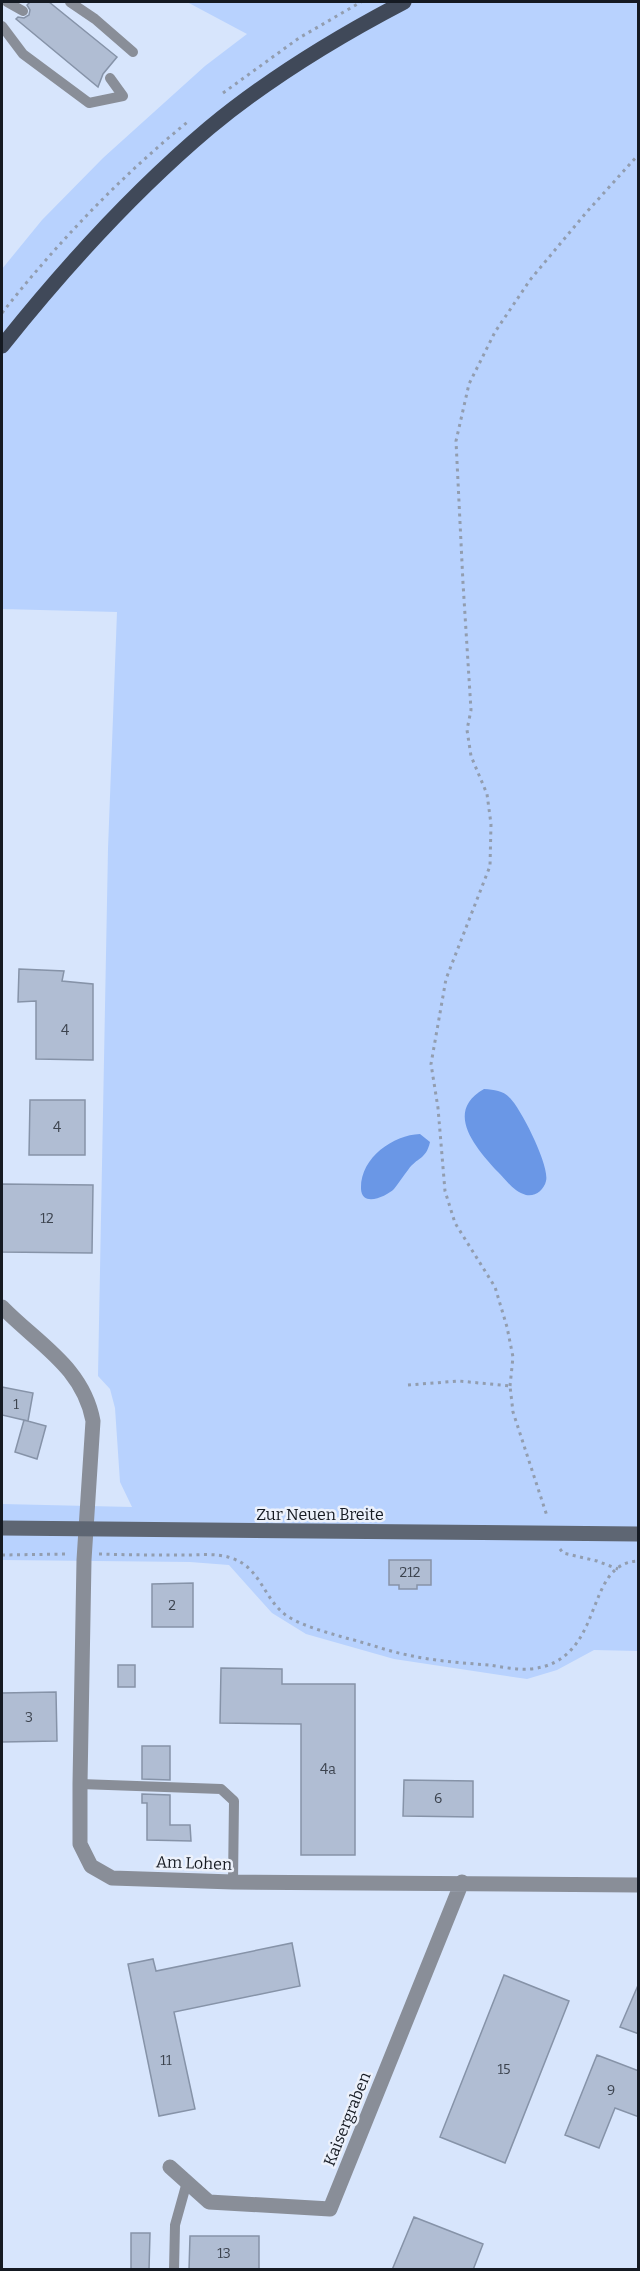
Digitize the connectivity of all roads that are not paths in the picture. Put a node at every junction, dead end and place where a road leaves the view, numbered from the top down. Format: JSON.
{"nodes":[{"id":1,"x":7,"y":2,"type":"edge"},
{"id":2,"x":70,"y":2,"type":"edge"},
{"id":3,"x":404,"y":2,"type":"edge"},
{"id":4,"x":23,"y":11,"type":"dead end"},
{"id":5,"x":2,"y":26,"type":"edge"},
{"id":6,"x":133,"y":52,"type":"dead end"},
{"id":7,"x":110,"y":78,"type":"dead end"},
{"id":8,"x":2,"y":346,"type":"edge"},
{"id":9,"x":2,"y":1307,"type":"edge"},
{"id":10,"x":2,"y":1528,"type":"edge"},
{"id":11,"x":86,"y":1530,"type":"junction"},
{"id":12,"x":639,"y":1534,"type":"edge"},
{"id":13,"x":80,"y":1784,"type":"junction"},
{"id":14,"x":233,"y":1882,"type":"junction"},
{"id":15,"x":462,"y":1882,"type":"junction"},
{"id":16,"x":639,"y":1885,"type":"edge"},
{"id":17,"x":170,"y":2167,"type":"dead end"},
{"id":18,"x":187,"y":2182,"type":"junction"},
{"id":19,"x":174,"y":2270,"type":"edge"}],
"edges":[{"from":1,"to":4,"type":"lane"},
{"from":2,"to":6,"type":"lane"},
{"from":3,"to":8,"type":"main road"},
{"from":5,"to":7,"type":"lane"},
{"from":9,"to":11,"type":"street","name":"Am Lohen"},
{"from":10,"to":11,"type":"street","name":"Zur Neuen Breite"},
{"from":11,"to":12,"type":"street","name":"Zur Neuen Breite"},
{"from":11,"to":13,"type":"street","name":"Am Lohen"},
{"from":13,"to":14,"type":"street","name":"Am Lohen"},
{"from":13,"to":14,"type":"lane"},
{"from":14,"to":15,"type":"street","name":"Am Lohen"},
{"from":15,"to":16,"type":"street","name":"Am Lohen"},
{"from":15,"to":18,"type":"street","name":"Kaisergraben"},
{"from":17,"to":18,"type":"street","name":"Kaisergraben"},
{"from":18,"to":19,"type":"lane"}]}
